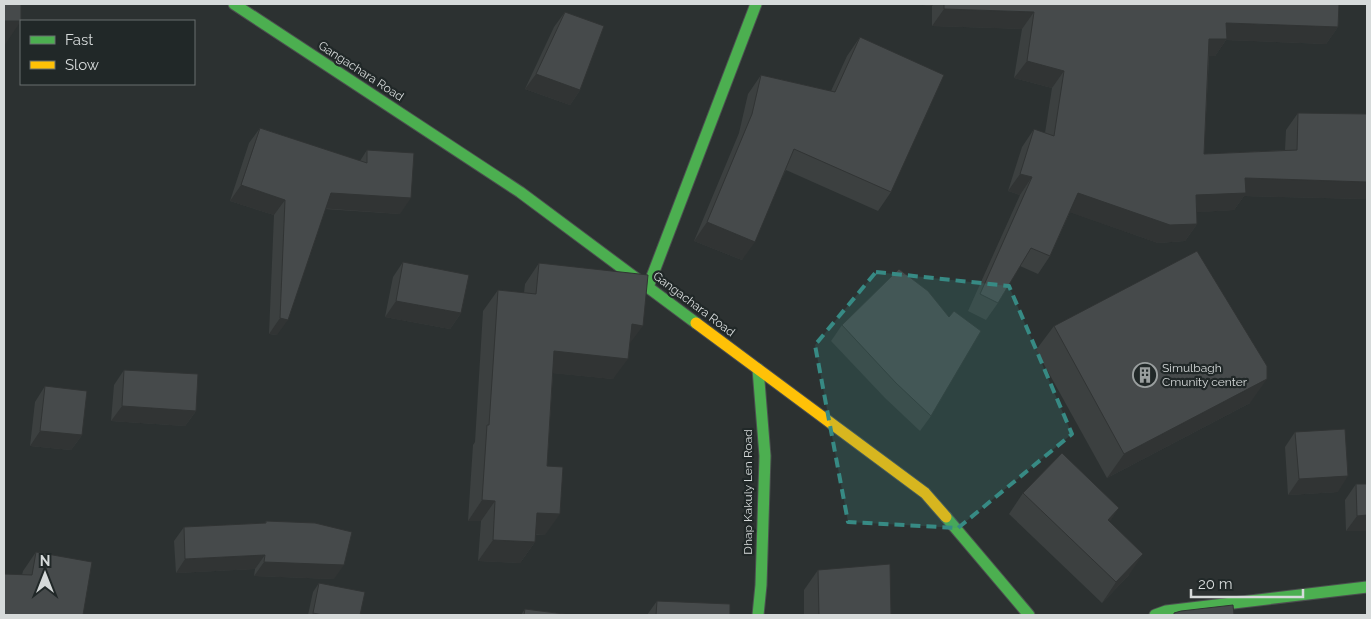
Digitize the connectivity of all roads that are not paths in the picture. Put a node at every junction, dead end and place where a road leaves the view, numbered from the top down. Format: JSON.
{"nodes":[{"id":1,"x":234,"y":4,"type":"edge"},
{"id":2,"x":756,"y":4,"type":"edge"},
{"id":3,"x":648,"y":287,"type":"junction"},
{"id":4,"x":758,"y":369,"type":"junction"},
{"id":5,"x":1367,"y":587,"type":"edge"},
{"id":6,"x":758,"y":615,"type":"edge"},
{"id":7,"x":1028,"y":615,"type":"edge"},
{"id":8,"x":1155,"y":615,"type":"edge"}],
"edges":[{"from":1,"to":3,"type":"main road","name":"Gangachara Road"},
{"from":2,"to":3,"type":"main road"},
{"from":3,"to":4,"type":"main road","name":"Gangachara Road"},
{"from":4,"to":6,"type":"main road","name":"Dhap Kakuly Len Road"},
{"from":4,"to":7,"type":"main road","name":"Gangachara Road"},
{"from":5,"to":8,"type":"main road"}]}
